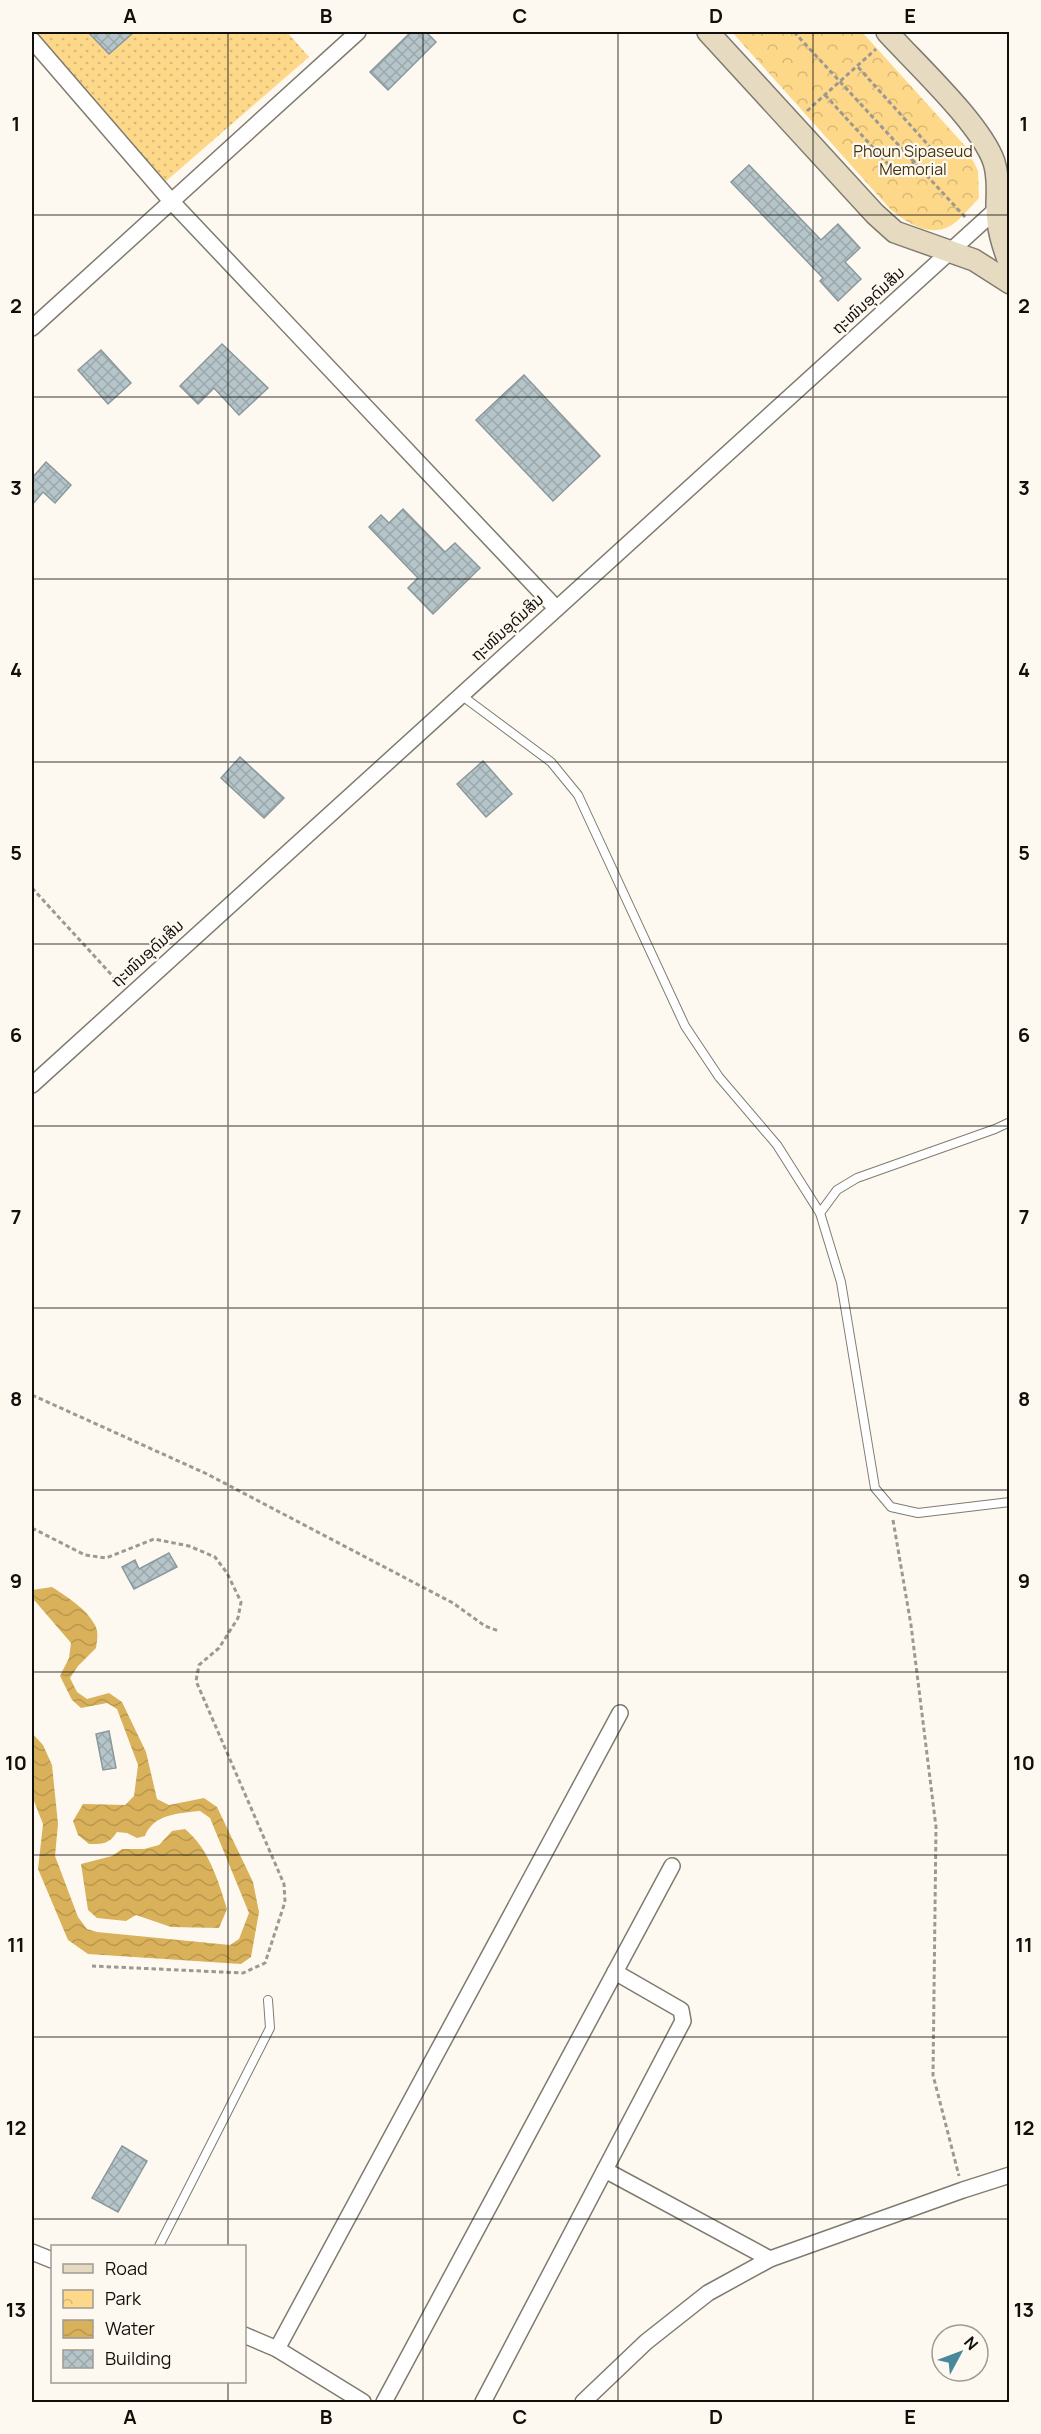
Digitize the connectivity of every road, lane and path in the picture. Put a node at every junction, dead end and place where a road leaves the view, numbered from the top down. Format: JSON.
{"nodes":[{"id":1,"x":358,"y":32,"type":"edge"},
{"id":2,"x":708,"y":32,"type":"edge"},
{"id":3,"x":794,"y":32,"type":"edge"},
{"id":4,"x":888,"y":34,"type":"edge"},
{"id":5,"x":32,"y":40,"type":"edge"},
{"id":6,"x":857,"y":66,"type":"junction"},
{"id":7,"x":840,"y":81,"type":"junction"},
{"id":8,"x":825,"y":95,"type":"junction"},
{"id":9,"x":792,"y":124,"type":"junction"},
{"id":10,"x":915,"y":162,"type":"junction"},
{"id":11,"x":171,"y":201,"type":"junction"},
{"id":12,"x":1003,"y":203,"type":"edge"},
{"id":13,"x":975,"y":228,"type":"junction"},
{"id":14,"x":949,"y":251,"type":"junction"},
{"id":15,"x":1010,"y":265,"type":"edge"},
{"id":16,"x":1010,"y":283,"type":"edge"},
{"id":17,"x":32,"y":328,"type":"edge"},
{"id":18,"x":555,"y":607,"type":"junction"},
{"id":19,"x":460,"y":694,"type":"junction"},
{"id":20,"x":32,"y":888,"type":"edge"},
{"id":21,"x":129,"y":994,"type":"junction"},
{"id":22,"x":32,"y":1085,"type":"edge"},
{"id":23,"x":1010,"y":1122,"type":"edge"},
{"id":24,"x":820,"y":1213,"type":"junction"},
{"id":25,"x":32,"y":1395,"type":"edge"},
{"id":26,"x":1010,"y":1502,"type":"edge"},
{"id":27,"x":891,"y":1507,"type":"junction"},
{"id":28,"x":32,"y":1528,"type":"edge"},
{"id":29,"x":499,"y":1631,"type":"dead end"},
{"id":30,"x":620,"y":1713,"type":"dead end"},
{"id":31,"x":672,"y":1866,"type":"dead end"},
{"id":32,"x":92,"y":1966,"type":"dead end"},
{"id":33,"x":615,"y":1972,"type":"junction"},
{"id":34,"x":268,"y":2000,"type":"dead end"},
{"id":35,"x":605,"y":2170,"type":"junction"},
{"id":36,"x":1010,"y":2175,"type":"edge"},
{"id":37,"x":963,"y":2190,"type":"junction"},
{"id":38,"x":160,"y":2245,"type":"edge"},
{"id":39,"x":32,"y":2252,"type":"edge"},
{"id":40,"x":770,"y":2259,"type":"junction"},
{"id":41,"x":51,"y":2260,"type":"edge"},
{"id":42,"x":246,"y":2337,"type":"edge"},
{"id":43,"x":277,"y":2349,"type":"junction"},
{"id":44,"x":363,"y":2403,"type":"edge"},
{"id":45,"x":384,"y":2403,"type":"edge"},
{"id":46,"x":483,"y":2403,"type":"edge"},
{"id":47,"x":583,"y":2403,"type":"edge"}],
"edges":[{"from":1,"to":11,"type":"street"},
{"from":2,"to":9,"type":"street"},
{"from":3,"to":7,"type":"path"},
{"from":4,"to":6,"type":"path"},
{"from":4,"to":12,"type":"street"},
{"from":5,"to":11,"type":"street"},
{"from":6,"to":7,"type":"path"},
{"from":6,"to":10,"type":"path"},
{"from":7,"to":8,"type":"path"},
{"from":7,"to":10,"type":"path"},
{"from":8,"to":9,"type":"path"},
{"from":8,"to":10,"type":"path"},
{"from":9,"to":14,"type":"street"},
{"from":10,"to":13,"type":"path"},
{"from":11,"to":17,"type":"street"},
{"from":11,"to":18,"type":"street"},
{"from":12,"to":13,"type":"street","name":"ຖະໜົນອຸດົມສິນ"},
{"from":12,"to":15,"type":"street"},
{"from":13,"to":14,"type":"street","name":"ຖະໜົນອຸດົມສິນ"},
{"from":14,"to":16,"type":"street"},
{"from":14,"to":18,"type":"street","name":"ຖະໜົນອຸດົມສິນ"},
{"from":18,"to":19,"type":"street","name":"ຖະໜົນອຸດົມສິນ"},
{"from":19,"to":21,"type":"street","name":"ຖະໜົນອຸດົມສິນ"},
{"from":19,"to":24,"type":"lane"},
{"from":20,"to":21,"type":"path"},
{"from":21,"to":22,"type":"street","name":"ຖະໜົນອຸດົມສິນ"},
{"from":23,"to":24,"type":"lane"},
{"from":24,"to":27,"type":"lane"},
{"from":25,"to":29,"type":"path"},
{"from":26,"to":27,"type":"lane"},
{"from":27,"to":37,"type":"path"},
{"from":28,"to":32,"type":"path"},
{"from":30,"to":43,"type":"street"},
{"from":31,"to":33,"type":"street"},
{"from":33,"to":35,"type":"street"},
{"from":33,"to":45,"type":"street"},
{"from":34,"to":38,"type":"lane"},
{"from":35,"to":40,"type":"street"},
{"from":35,"to":46,"type":"street"},
{"from":36,"to":37,"type":"street"},
{"from":37,"to":40,"type":"street"},
{"from":39,"to":41,"type":"street"},
{"from":40,"to":47,"type":"street"},
{"from":42,"to":43,"type":"street"},
{"from":43,"to":44,"type":"street"}]}
